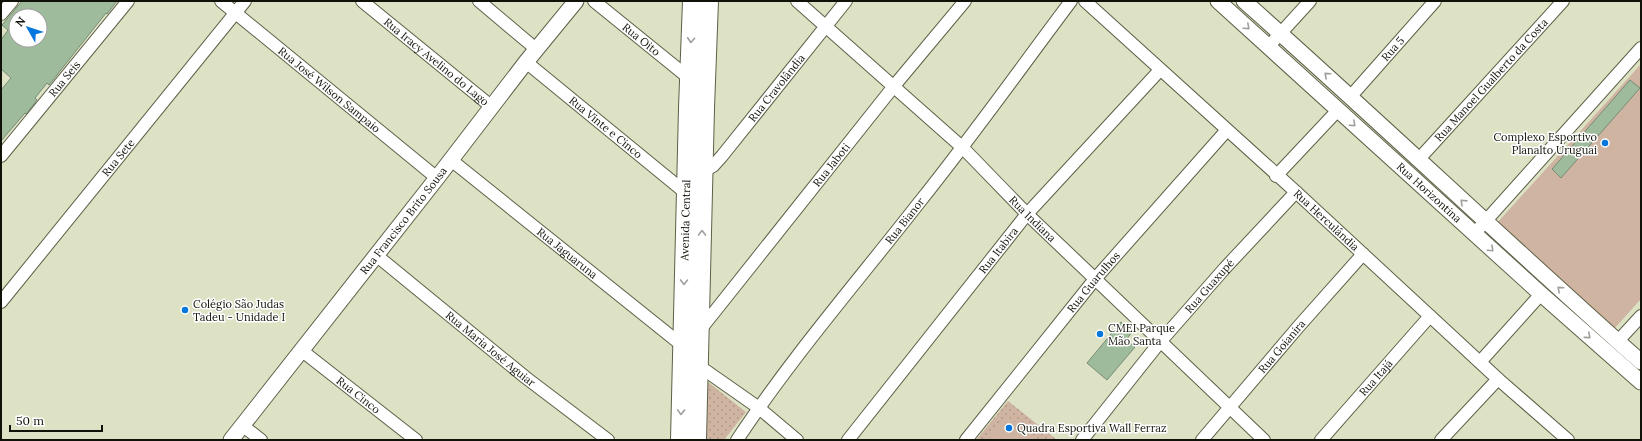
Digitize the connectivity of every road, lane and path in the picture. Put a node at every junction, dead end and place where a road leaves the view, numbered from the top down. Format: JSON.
{"nodes":[{"id":1,"x":12,"y":1,"type":"edge"},
{"id":2,"x":128,"y":1,"type":"edge"},
{"id":3,"x":221,"y":1,"type":"edge"},
{"id":4,"x":245,"y":1,"type":"edge"},
{"id":5,"x":362,"y":1,"type":"edge"},
{"id":6,"x":479,"y":1,"type":"edge"},
{"id":7,"x":576,"y":1,"type":"edge"},
{"id":8,"x":594,"y":1,"type":"edge"},
{"id":9,"x":692,"y":1,"type":"edge"},
{"id":10,"x":709,"y":1,"type":"edge"},
{"id":11,"x":797,"y":1,"type":"edge"},
{"id":12,"x":846,"y":1,"type":"edge"},
{"id":13,"x":965,"y":1,"type":"edge"},
{"id":14,"x":1071,"y":1,"type":"edge"},
{"id":15,"x":1085,"y":1,"type":"edge"},
{"id":16,"x":1218,"y":1,"type":"edge"},
{"id":17,"x":1244,"y":1,"type":"edge"},
{"id":18,"x":1310,"y":1,"type":"edge"},
{"id":19,"x":1436,"y":1,"type":"edge"},
{"id":20,"x":1563,"y":1,"type":"edge"},
{"id":21,"x":235,"y":13,"type":"junction"},
{"id":22,"x":1,"y":14,"type":"edge"},
{"id":23,"x":825,"y":26,"type":"junction"},
{"id":24,"x":1281,"y":33,"type":"junction"},
{"id":25,"x":1268,"y":47,"type":"junction"},
{"id":26,"x":1641,"y":48,"type":"edge"},
{"id":27,"x":536,"y":49,"type":"junction"},
{"id":28,"x":526,"y":62,"type":"junction"},
{"id":29,"x":1160,"y":70,"type":"junction"},
{"id":30,"x":689,"y":78,"type":"junction"},
{"id":31,"x":894,"y":86,"type":"junction"},
{"id":32,"x":1350,"y":96,"type":"junction"},
{"id":33,"x":492,"y":107,"type":"junction"},
{"id":34,"x":696,"y":108,"type":"junction"},
{"id":35,"x":1338,"y":110,"type":"junction"},
{"id":36,"x":1227,"y":130,"type":"junction"},
{"id":37,"x":963,"y":148,"type":"junction"},
{"id":38,"x":1,"y":156,"type":"edge"},
{"id":39,"x":451,"y":160,"type":"junction"},
{"id":40,"x":1419,"y":160,"type":"junction"},
{"id":41,"x":704,"y":171,"type":"junction"},
{"id":42,"x":1276,"y":176,"type":"junction"},
{"id":43,"x":437,"y":178,"type":"junction"},
{"id":44,"x":1296,"y":192,"type":"junction"},
{"id":45,"x":686,"y":193,"type":"junction"},
{"id":46,"x":1027,"y":214,"type":"junction"},
{"id":47,"x":1484,"y":222,"type":"junction"},
{"id":48,"x":1474,"y":234,"type":"junction"},
{"id":49,"x":1363,"y":254,"type":"junction"},
{"id":50,"x":376,"y":255,"type":"junction"},
{"id":51,"x":1096,"y":279,"type":"junction"},
{"id":52,"x":1541,"y":294,"type":"junction"},
{"id":53,"x":1,"y":302,"type":"edge"},
{"id":54,"x":1430,"y":316,"type":"junction"},
{"id":55,"x":1641,"y":316,"type":"edge"},
{"id":56,"x":700,"y":330,"type":"junction"},
{"id":57,"x":1618,"y":341,"type":"junction"},
{"id":58,"x":1160,"y":342,"type":"junction"},
{"id":59,"x":683,"y":346,"type":"junction"},
{"id":60,"x":301,"y":350,"type":"junction"},
{"id":61,"x":1480,"y":362,"type":"junction"},
{"id":62,"x":1641,"y":362,"type":"edge"},
{"id":63,"x":699,"y":366,"type":"junction"},
{"id":64,"x":1498,"y":379,"type":"junction"},
{"id":65,"x":1641,"y":382,"type":"edge"},
{"id":66,"x":1230,"y":406,"type":"junction"},
{"id":67,"x":759,"y":408,"type":"junction"},
{"id":68,"x":242,"y":425,"type":"junction"},
{"id":69,"x":231,"y":440,"type":"edge"},
{"id":70,"x":261,"y":440,"type":"edge"},
{"id":71,"x":416,"y":440,"type":"edge"},
{"id":72,"x":608,"y":440,"type":"edge"},
{"id":73,"x":680,"y":440,"type":"edge"},
{"id":74,"x":697,"y":440,"type":"edge"},
{"id":75,"x":737,"y":440,"type":"edge"},
{"id":76,"x":797,"y":440,"type":"edge"},
{"id":77,"x":848,"y":440,"type":"edge"},
{"id":78,"x":966,"y":440,"type":"edge"},
{"id":79,"x":1082,"y":440,"type":"edge"},
{"id":80,"x":1202,"y":440,"type":"edge"},
{"id":81,"x":1264,"y":440,"type":"edge"},
{"id":82,"x":1321,"y":440,"type":"edge"},
{"id":83,"x":1442,"y":440,"type":"edge"},
{"id":84,"x":1568,"y":440,"type":"edge"}],
"edges":[{"from":1,"to":22,"type":"street"},
{"from":2,"to":38,"type":"street","name":"Rua Seis"},
{"from":3,"to":21,"type":"street","name":"Rua José Wilson Sampaio"},
{"from":4,"to":21,"type":"street","name":"Rua Sete"},
{"from":5,"to":33,"type":"street","name":"Rua Iracy Avelino do Lago"},
{"from":6,"to":27,"type":"street"},
{"from":7,"to":27,"type":"street","name":"Rua Francisco Brito Sousa"},
{"from":8,"to":30,"type":"street","name":"Rua Oito"},
{"from":9,"to":30,"type":"main road","name":"Avenida Central","one_way":true},
{"from":10,"to":34,"type":"main road","name":"Avenida Central"},
{"from":11,"to":23,"type":"street","name":"Rua Indiana"},
{"from":12,"to":23,"type":"street","name":"Rua Cravolândia"},
{"from":13,"to":31,"type":"street","name":"Rua Jaboti"},
{"from":14,"to":37,"type":"street","name":"Rua Bianor"},
{"from":15,"to":29,"type":"street","name":"Rua Herculândia"},
{"from":16,"to":25,"type":"street","name":"Rua Horizontina","one_way":true},
{"from":17,"to":24,"type":"street","name":"Rua Horizontina"},
{"from":18,"to":24,"type":"street"},
{"from":19,"to":32,"type":"street","name":"Rua 5"},
{"from":20,"to":40,"type":"street","name":"Rua Manoel Gualberto da Costa"},
{"from":21,"to":43,"type":"street","name":"Rua José Wilson Sampaio"},
{"from":21,"to":53,"type":"street","name":"Rua Sete"},
{"from":23,"to":31,"type":"street","name":"Rua Indiana"},
{"from":23,"to":41,"type":"street","name":"Rua Cravolândia"},
{"from":24,"to":25,"type":"street"},
{"from":32,"to":24,"type":"street","name":"Rua Horizontina","one_way":true},
{"from":25,"to":35,"type":"street","name":"Rua Horizontina"},
{"from":26,"to":47,"type":"street"},
{"from":27,"to":28,"type":"street","name":"Rua Francisco Brito Sousa"},
{"from":28,"to":33,"type":"street","name":"Rua Francisco Brito Sousa"},
{"from":28,"to":45,"type":"street","name":"Rua Vinte e Cinco"},
{"from":29,"to":36,"type":"street","name":"Rua Herculândia"},
{"from":29,"to":46,"type":"street","name":"Rua Itabira"},
{"from":30,"to":34,"type":"main road","name":"Avenida Central"},
{"from":31,"to":37,"type":"street","name":"Rua Indiana"},
{"from":31,"to":56,"type":"street","name":"Rua Jaboti"},
{"from":32,"to":40,"type":"street","name":"Rua Horizontina"},
{"from":33,"to":39,"type":"street","name":"Rua Francisco Brito Sousa"},
{"from":34,"to":41,"type":"main road","name":"Avenida Central"},
{"from":34,"to":45,"type":"main road","name":"Avenida Central"},
{"from":35,"to":42,"type":"street"},
{"from":35,"to":48,"type":"street","name":"Rua Horizontina","one_way":true},
{"from":36,"to":42,"type":"street","name":"Rua Herculândia"},
{"from":36,"to":51,"type":"street","name":"Rua Guarulhos"},
{"from":37,"to":46,"type":"street","name":"Rua Indiana"},
{"from":37,"to":67,"type":"street","name":"Rua Bianor"},
{"from":39,"to":43,"type":"street","name":"Rua Francisco Brito Sousa"},
{"from":39,"to":59,"type":"street","name":"Rua Jaguaruna"},
{"from":47,"to":40,"type":"street","name":"Rua Horizontina","one_way":true},
{"from":56,"to":41,"type":"main road","name":"Avenida Central","one_way":true},
{"from":42,"to":44,"type":"street","name":"Rua Herculândia"},
{"from":43,"to":50,"type":"street","name":"Rua Francisco Brito Sousa"},
{"from":44,"to":49,"type":"street","name":"Rua Herculândia"},
{"from":44,"to":58,"type":"street","name":"Rua Guaxupé"},
{"from":45,"to":59,"type":"main road","name":"Avenida Central","one_way":true},
{"from":46,"to":51,"type":"street","name":"Rua Indiana"},
{"from":46,"to":77,"type":"street","name":"Rua Itabira"},
{"from":47,"to":48,"type":"street"},
{"from":57,"to":47,"type":"street","name":"Rua Horizontina","one_way":true},
{"from":48,"to":52,"type":"street","name":"Rua Horizontina","one_way":true},
{"from":49,"to":54,"type":"street","name":"Rua Herculândia"},
{"from":49,"to":66,"type":"street","name":"Rua Goianira"},
{"from":50,"to":60,"type":"street","name":"Rua Francisco Brito Sousa"},
{"from":50,"to":72,"type":"street","name":"Rua Maria José Aguiar"},
{"from":51,"to":58,"type":"street","name":"Rua Indiana"},
{"from":51,"to":78,"type":"street","name":"Rua Guarulhos"},
{"from":52,"to":61,"type":"street"},
{"from":52,"to":65,"type":"street","name":"Rua Horizontina","one_way":true},
{"from":54,"to":61,"type":"street","name":"Rua Herculândia"},
{"from":54,"to":82,"type":"street","name":"Rua Itajá"},
{"from":55,"to":57,"type":"street"},
{"from":56,"to":63,"type":"main road","name":"Avenida Central"},
{"from":57,"to":62,"type":"street","name":"Rua Horizontina"},
{"from":58,"to":66,"type":"street","name":"Rua Indiana"},
{"from":58,"to":79,"type":"street","name":"Rua Guaxupé"},
{"from":59,"to":73,"type":"main road","name":"Avenida Central","one_way":true},
{"from":60,"to":68,"type":"street","name":"Rua Francisco Brito Sousa"},
{"from":60,"to":71,"type":"street","name":"Rua Cinco"},
{"from":61,"to":64,"type":"street","name":"Rua Herculândia"},
{"from":63,"to":67,"type":"street"},
{"from":63,"to":74,"type":"main road","name":"Avenida Central"},
{"from":64,"to":83,"type":"street"},
{"from":64,"to":84,"type":"street","name":"Rua Herculândia"},
{"from":66,"to":80,"type":"street","name":"Rua Goianira"},
{"from":66,"to":81,"type":"street","name":"Rua Indiana"},
{"from":67,"to":75,"type":"street","name":"Rua Bianor"},
{"from":67,"to":76,"type":"street"},
{"from":68,"to":69,"type":"street","name":"Rua Francisco Brito Sousa"},
{"from":68,"to":70,"type":"street"}]}
